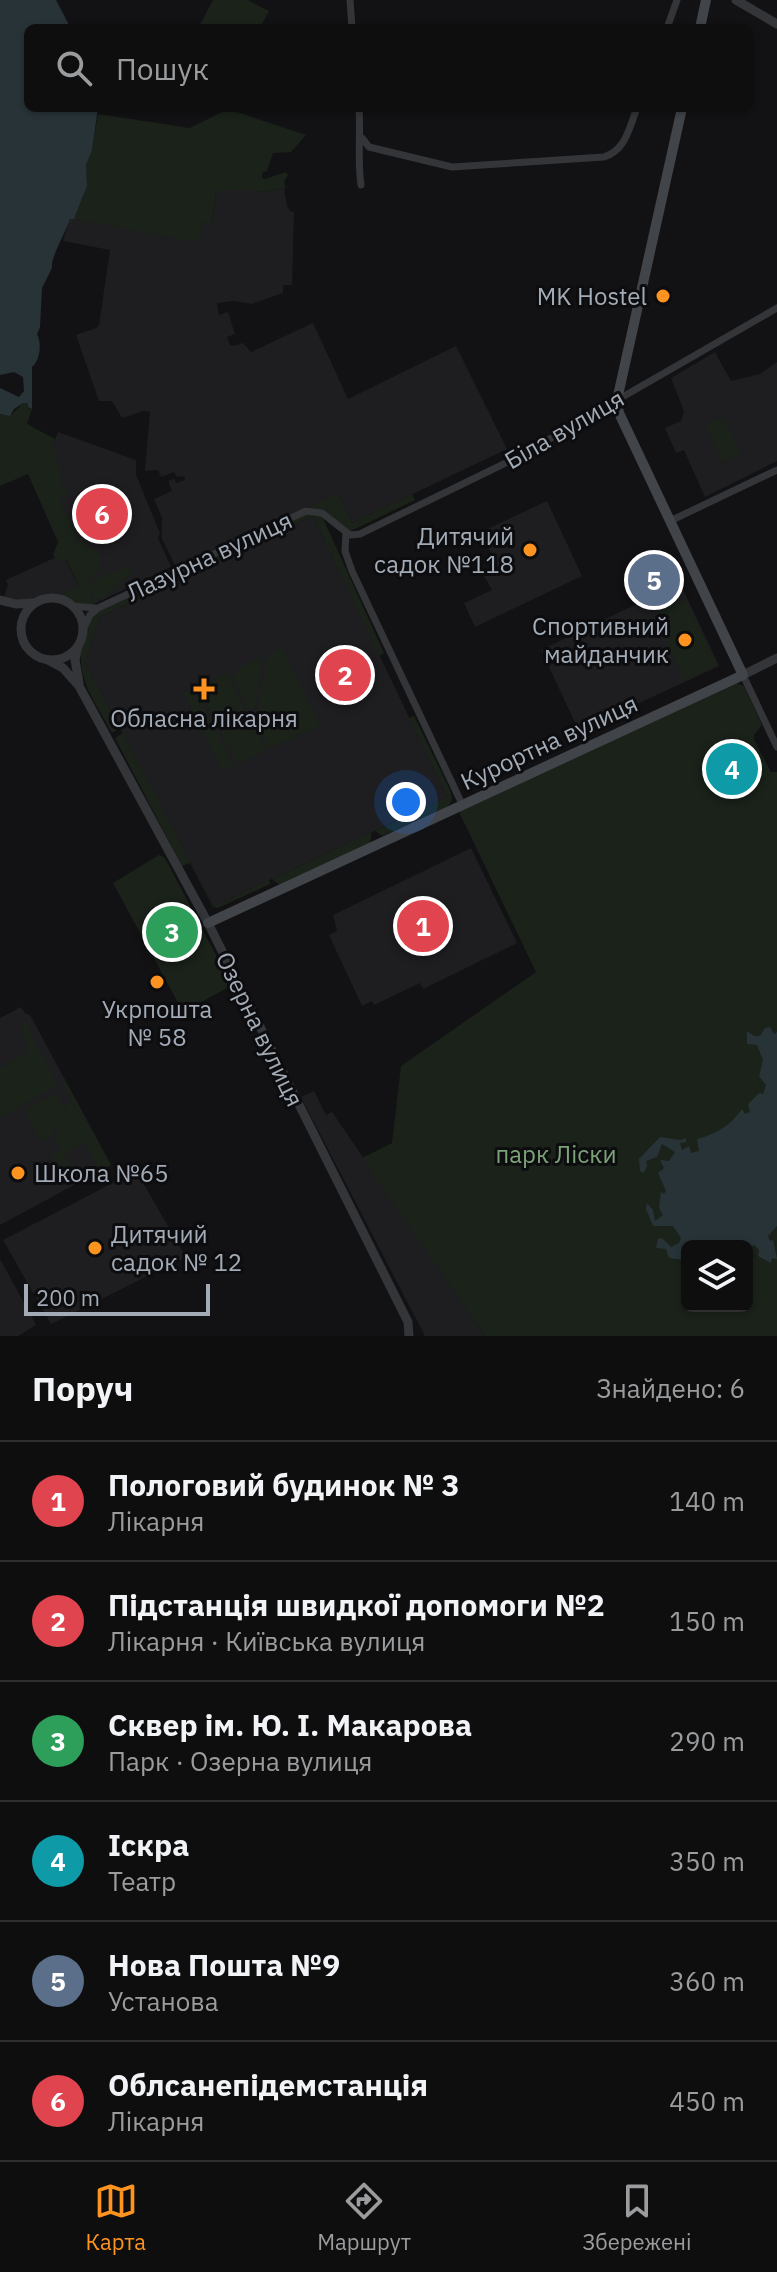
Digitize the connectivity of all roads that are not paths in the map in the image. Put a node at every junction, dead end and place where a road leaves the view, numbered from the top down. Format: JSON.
{"nodes":[{"id":1,"x":350,"y":0,"type":"edge"},
{"id":2,"x":677,"y":0,"type":"edge"},
{"id":3,"x":706,"y":0,"type":"edge"},
{"id":4,"x":736,"y":0,"type":"edge"},
{"id":5,"x":352,"y":24,"type":"edge"},
{"id":6,"x":668,"y":24,"type":"edge"},
{"id":7,"x":701,"y":24,"type":"edge"},
{"id":8,"x":777,"y":24,"type":"edge"},
{"id":9,"x":359,"y":112,"type":"edge"},
{"id":10,"x":635,"y":112,"type":"edge"},
{"id":11,"x":681,"y":112,"type":"edge"},
{"id":12,"x":362,"y":138,"type":"junction"},
{"id":13,"x":361,"y":185,"type":"dead end"},
{"id":14,"x":777,"y":308,"type":"edge"},
{"id":15,"x":617,"y":400,"type":"junction"},
{"id":16,"x":777,"y":470,"type":"edge"},
{"id":17,"x":670,"y":521,"type":"junction"},
{"id":18,"x":346,"y":533,"type":"junction"},
{"id":19,"x":0,"y":600,"type":"edge"},
{"id":20,"x":35,"y":603,"type":"junction"},
{"id":21,"x":73,"y":606,"type":"junction"},
{"id":22,"x":98,"y":608,"type":"junction"},
{"id":23,"x":21,"y":628,"type":"junction"},
{"id":24,"x":83,"y":630,"type":"junction"},
{"id":25,"x":79,"y":644,"type":"junction"},
{"id":26,"x":777,"y":658,"type":"edge"},
{"id":27,"x":48,"y":660,"type":"junction"},
{"id":28,"x":743,"y":675,"type":"junction"},
{"id":29,"x":79,"y":686,"type":"junction"},
{"id":30,"x":777,"y":747,"type":"edge"},
{"id":31,"x":462,"y":804,"type":"junction"},
{"id":32,"x":208,"y":923,"type":"junction"},
{"id":33,"x":410,"y":1335,"type":"edge"}],
"edges":[{"from":1,"to":5,"type":"street"},
{"from":2,"to":6,"type":"street"},
{"from":3,"to":7,"type":"main road"},
{"from":4,"to":8,"type":"street"},
{"from":9,"to":12,"type":"street"},
{"from":10,"to":12,"type":"street"},
{"from":11,"to":15,"type":"main road"},
{"from":12,"to":13,"type":"street"},
{"from":14,"to":15,"type":"street","name":"Біла вулиця"},
{"from":15,"to":17,"type":"main road"},
{"from":15,"to":18,"type":"street","name":"Біла вулиця"},
{"from":16,"to":17,"type":"street"},
{"from":17,"to":28,"type":"main road"},
{"from":18,"to":22,"type":"street","name":"Лазурна вулиця"},
{"from":18,"to":31,"type":"street"},
{"from":19,"to":20,"type":"street"},
{"from":19,"to":23,"type":"street"},
{"from":20,"to":21,"type":"street"},
{"from":20,"to":23,"type":"street"},
{"from":21,"to":22,"type":"street","name":"Лазурна вулиця"},
{"from":21,"to":24,"type":"street"},
{"from":22,"to":24,"type":"street","name":"Лазурна вулиця"},
{"from":23,"to":27,"type":"street"},
{"from":24,"to":25,"type":"street"},
{"from":25,"to":27,"type":"street"},
{"from":25,"to":29,"type":"street","name":"Озерна вулиця"},
{"from":26,"to":28,"type":"street","name":"Курортна вулиця"},
{"from":27,"to":29,"type":"street","name":"Озерна вулиця"},
{"from":28,"to":30,"type":"street"},
{"from":28,"to":31,"type":"main road","name":"Курортна вулиця"},
{"from":29,"to":32,"type":"street","name":"Озерна вулиця"},
{"from":31,"to":32,"type":"main road","name":"Курортна вулиця"},
{"from":32,"to":33,"type":"street","name":"Озерна вулиця"}]}
